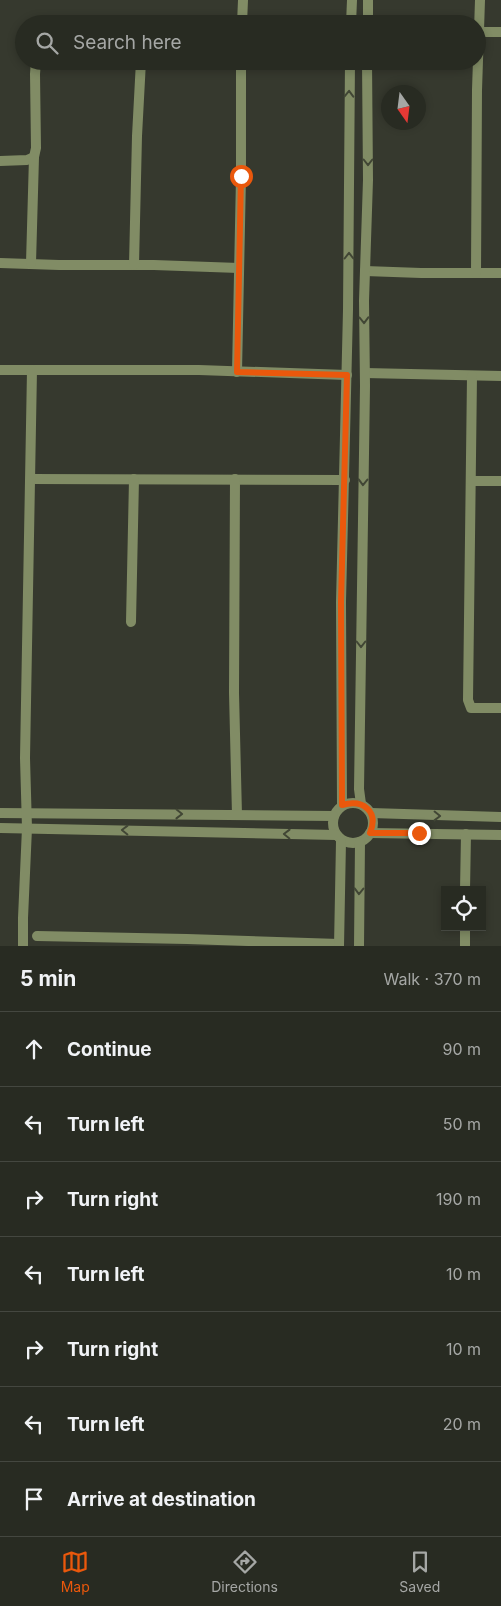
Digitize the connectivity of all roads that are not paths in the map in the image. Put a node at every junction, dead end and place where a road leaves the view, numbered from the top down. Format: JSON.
{"nodes":[{"id":1,"x":243,"y":0,"type":"edge"},
{"id":2,"x":352,"y":0,"type":"edge"},
{"id":3,"x":368,"y":0,"type":"edge"},
{"id":4,"x":480,"y":0,"type":"edge"},
{"id":5,"x":242,"y":15,"type":"edge"},
{"id":6,"x":351,"y":15,"type":"edge"},
{"id":7,"x":368,"y":15,"type":"edge"},
{"id":8,"x":480,"y":15,"type":"edge"},
{"id":9,"x":486,"y":32,"type":"edge"},
{"id":10,"x":501,"y":32,"type":"edge"},
{"id":11,"x":35,"y":70,"type":"edge"},
{"id":12,"x":141,"y":70,"type":"edge"},
{"id":13,"x":241,"y":70,"type":"edge"},
{"id":14,"x":350,"y":70,"type":"edge"},
{"id":15,"x":368,"y":70,"type":"edge"},
{"id":16,"x":478,"y":70,"type":"edge"},
{"id":17,"x":34,"y":157,"type":"junction"},
{"id":18,"x":0,"y":161,"type":"edge"},
{"id":19,"x":0,"y":263,"type":"edge"},
{"id":20,"x":31,"y":263,"type":"junction"},
{"id":21,"x":134,"y":265,"type":"junction"},
{"id":22,"x":239,"y":268,"type":"junction"},
{"id":23,"x":365,"y":271,"type":"junction"},
{"id":24,"x":476,"y":273,"type":"junction"},
{"id":25,"x":501,"y":273,"type":"edge"},
{"id":26,"x":0,"y":370,"type":"edge"},
{"id":27,"x":32,"y":370,"type":"junction"},
{"id":28,"x":237,"y":372,"type":"junction"},
{"id":29,"x":365,"y":373,"type":"junction"},
{"id":30,"x":347,"y":375,"type":"junction"},
{"id":31,"x":472,"y":376,"type":"junction"},
{"id":32,"x":501,"y":376,"type":"edge"},
{"id":33,"x":31,"y":479,"type":"junction"},
{"id":34,"x":134,"y":479,"type":"junction"},
{"id":35,"x":235,"y":480,"type":"junction"},
{"id":36,"x":345,"y":480,"type":"junction"},
{"id":37,"x":471,"y":481,"type":"junction"},
{"id":38,"x":501,"y":481,"type":"edge"},
{"id":39,"x":131,"y":622,"type":"dead end"},
{"id":40,"x":501,"y":708,"type":"edge"},
{"id":41,"x":361,"y":804,"type":"junction"},
{"id":42,"x":342,"y":805,"type":"junction"},
{"id":43,"x":0,"y":813,"type":"edge"},
{"id":44,"x":371,"y":813,"type":"junction"},
{"id":45,"x":26,"y":814,"type":"junction"},
{"id":46,"x":237,"y":815,"type":"junction"},
{"id":47,"x":333,"y":816,"type":"junction"},
{"id":48,"x":501,"y":817,"type":"edge"},
{"id":49,"x":0,"y":828,"type":"edge"},
{"id":50,"x":27,"y":828,"type":"junction"},
{"id":51,"x":370,"y":833,"type":"junction"},
{"id":52,"x":466,"y":834,"type":"junction"},
{"id":53,"x":501,"y":835,"type":"edge"},
{"id":54,"x":338,"y":838,"type":"junction"},
{"id":55,"x":360,"y":842,"type":"junction"},
{"id":56,"x":465,"y":886,"type":"edge"},
{"id":57,"x":465,"y":931,"type":"edge"},
{"id":58,"x":37,"y":936,"type":"dead end"},
{"id":59,"x":339,"y":945,"type":"edge"},
{"id":60,"x":23,"y":946,"type":"edge"},
{"id":61,"x":359,"y":946,"type":"edge"},
{"id":62,"x":465,"y":946,"type":"edge"}],
"edges":[{"from":1,"to":5,"type":"street"},
{"from":2,"to":6,"type":"street"},
{"from":3,"to":7,"type":"street"},
{"from":4,"to":8,"type":"street"},
{"from":9,"to":10,"type":"street"},
{"from":11,"to":17,"type":"street"},
{"from":12,"to":21,"type":"street"},
{"from":13,"to":22,"type":"street"},
{"from":30,"to":14,"type":"street","one_way":true},
{"from":15,"to":23,"type":"street","one_way":true},
{"from":16,"to":24,"type":"street"},
{"from":17,"to":18,"type":"street"},
{"from":17,"to":20,"type":"street"},
{"from":19,"to":20,"type":"street"},
{"from":20,"to":21,"type":"street"},
{"from":21,"to":22,"type":"street"},
{"from":22,"to":28,"type":"street"},
{"from":23,"to":24,"type":"street"},
{"from":23,"to":29,"type":"street","one_way":true},
{"from":24,"to":25,"type":"street"},
{"from":26,"to":27,"type":"street"},
{"from":27,"to":28,"type":"street"},
{"from":27,"to":33,"type":"street"},
{"from":28,"to":30,"type":"street"},
{"from":29,"to":31,"type":"street"},
{"from":29,"to":41,"type":"street","one_way":true},
{"from":30,"to":36,"type":"street"},
{"from":31,"to":32,"type":"street"},
{"from":31,"to":37,"type":"street"},
{"from":33,"to":34,"type":"street"},
{"from":33,"to":45,"type":"street"},
{"from":34,"to":35,"type":"street"},
{"from":34,"to":39,"type":"street"},
{"from":35,"to":36,"type":"street"},
{"from":35,"to":46,"type":"street"},
{"from":36,"to":42,"type":"street"},
{"from":37,"to":38,"type":"street"},
{"from":37,"to":40,"type":"street"},
{"from":41,"to":42,"type":"street"},
{"from":41,"to":44,"type":"street"},
{"from":42,"to":47,"type":"street"},
{"from":43,"to":45,"type":"street"},
{"from":44,"to":48,"type":"street","one_way":true},
{"from":44,"to":51,"type":"street"},
{"from":45,"to":46,"type":"street","one_way":true},
{"from":45,"to":50,"type":"street"},
{"from":46,"to":47,"type":"street"},
{"from":47,"to":54,"type":"street"},
{"from":49,"to":50,"type":"street"},
{"from":54,"to":50,"type":"street","one_way":true},
{"from":50,"to":60,"type":"street"},
{"from":51,"to":52,"type":"street"},
{"from":51,"to":55,"type":"street"},
{"from":52,"to":53,"type":"street"},
{"from":52,"to":56,"type":"street"},
{"from":54,"to":55,"type":"street"},
{"from":54,"to":59,"type":"street"},
{"from":55,"to":61,"type":"street","one_way":true},
{"from":57,"to":62,"type":"street"},
{"from":58,"to":59,"type":"street"}]}
